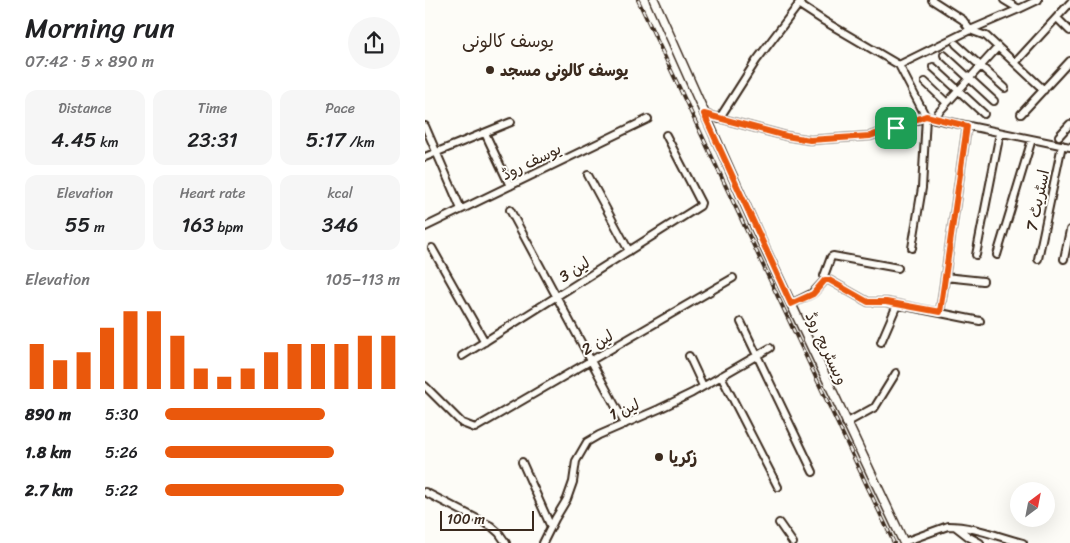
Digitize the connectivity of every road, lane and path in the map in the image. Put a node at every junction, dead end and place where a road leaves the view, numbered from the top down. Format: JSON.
{"nodes":[{"id":1,"x":654,"y":0,"type":"edge"},
{"id":2,"x":932,"y":0,"type":"edge"},
{"id":3,"x":1004,"y":0,"type":"edge"},
{"id":4,"x":1038,"y":0,"type":"edge"},
{"id":5,"x":800,"y":2,"type":"edge"},
{"id":6,"x":1070,"y":3,"type":"edge"},
{"id":7,"x":1019,"y":9,"type":"junction"},
{"id":8,"x":1057,"y":18,"type":"junction"},
{"id":9,"x":970,"y":30,"type":"junction"},
{"id":10,"x":1070,"y":31,"type":"edge"},
{"id":11,"x":956,"y":44,"type":"dead end"},
{"id":12,"x":998,"y":47,"type":"junction"},
{"id":13,"x":944,"y":55,"type":"dead end"},
{"id":14,"x":1070,"y":62,"type":"edge"},
{"id":15,"x":1015,"y":63,"type":"junction"},
{"id":16,"x":899,"y":65,"type":"junction"},
{"id":17,"x":981,"y":66,"type":"junction"},
{"id":18,"x":933,"y":67,"type":"dead end"},
{"id":19,"x":970,"y":78,"type":"junction"},
{"id":20,"x":925,"y":82,"type":"dead end"},
{"id":21,"x":1005,"y":88,"type":"dead end"},
{"id":22,"x":958,"y":90,"type":"junction"},
{"id":23,"x":1044,"y":90,"type":"junction"},
{"id":24,"x":994,"y":100,"type":"dead end"},
{"id":25,"x":947,"y":103,"type":"junction"},
{"id":26,"x":938,"y":113,"type":"dead end"},
{"id":27,"x":704,"y":114,"type":"junction"},
{"id":28,"x":984,"y":114,"type":"dead end"},
{"id":29,"x":1021,"y":114,"type":"dead end"},
{"id":30,"x":926,"y":116,"type":"junction"},
{"id":31,"x":648,"y":119,"type":"dead end"},
{"id":32,"x":719,"y":119,"type":"junction"},
{"id":33,"x":511,"y":122,"type":"dead end"},
{"id":34,"x":1070,"y":124,"type":"edge"},
{"id":35,"x":425,"y":126,"type":"edge"},
{"id":36,"x":967,"y":126,"type":"junction"},
{"id":37,"x":485,"y":133,"type":"junction"},
{"id":38,"x":1000,"y":133,"type":"junction"},
{"id":39,"x":666,"y":135,"type":"dead end"},
{"id":40,"x":1059,"y":136,"type":"dead end"},
{"id":41,"x":1032,"y":139,"type":"junction"},
{"id":42,"x":1062,"y":146,"type":"junction"},
{"id":43,"x":1070,"y":147,"type":"edge"},
{"id":44,"x":436,"y":152,"type":"junction"},
{"id":45,"x":425,"y":157,"type":"edge"},
{"id":46,"x":589,"y":175,"type":"dead end"},
{"id":47,"x":511,"y":186,"type":"junction"},
{"id":48,"x":461,"y":210,"type":"junction"},
{"id":49,"x":510,"y":210,"type":"dead end"},
{"id":50,"x":425,"y":227,"type":"edge"},
{"id":51,"x":1070,"y":230,"type":"edge"},
{"id":52,"x":432,"y":248,"type":"dead end"},
{"id":53,"x":912,"y":248,"type":"dead end"},
{"id":54,"x":629,"y":251,"type":"junction"},
{"id":55,"x":976,"y":255,"type":"dead end"},
{"id":56,"x":997,"y":255,"type":"dead end"},
{"id":57,"x":1064,"y":259,"type":"dead end"},
{"id":58,"x":1038,"y":260,"type":"dead end"},
{"id":59,"x":898,"y":268,"type":"dead end"},
{"id":60,"x":945,"y":277,"type":"junction"},
{"id":61,"x":733,"y":278,"type":"dead end"},
{"id":62,"x":825,"y":280,"type":"junction"},
{"id":63,"x":983,"y":281,"type":"dead end"},
{"id":64,"x":557,"y":297,"type":"junction"},
{"id":65,"x":791,"y":304,"type":"junction"},
{"id":66,"x":897,"y":305,"type":"junction"},
{"id":67,"x":940,"y":312,"type":"junction"},
{"id":68,"x":980,"y":321,"type":"dead end"},
{"id":69,"x":741,"y":322,"type":"dead end"},
{"id":70,"x":485,"y":342,"type":"junction"},
{"id":71,"x":881,"y":342,"type":"dead end"},
{"id":72,"x":770,"y":348,"type":"dead end"},
{"id":73,"x":757,"y":355,"type":"junction"},
{"id":74,"x":462,"y":356,"type":"dead end"},
{"id":75,"x":689,"y":356,"type":"dead end"},
{"id":76,"x":591,"y":361,"type":"junction"},
{"id":77,"x":896,"y":373,"type":"dead end"},
{"id":78,"x":721,"y":376,"type":"junction"},
{"id":79,"x":425,"y":386,"type":"edge"},
{"id":80,"x":703,"y":386,"type":"junction"},
{"id":81,"x":846,"y":423,"type":"junction"},
{"id":82,"x":625,"y":424,"type":"junction"},
{"id":83,"x":522,"y":462,"type":"dead end"},
{"id":84,"x":813,"y":472,"type":"dead end"},
{"id":85,"x":778,"y":487,"type":"dead end"},
{"id":86,"x":425,"y":492,"type":"edge"},
{"id":87,"x":779,"y":523,"type":"dead end"},
{"id":88,"x":955,"y":526,"type":"junction"},
{"id":89,"x":551,"y":527,"type":"junction"},
{"id":90,"x":506,"y":543,"type":"edge"},
{"id":91,"x":543,"y":543,"type":"edge"},
{"id":92,"x":793,"y":543,"type":"edge"},
{"id":93,"x":904,"y":543,"type":"edge"},
{"id":94,"x":980,"y":543,"type":"edge"},
{"id":95,"x":1023,"y":543,"type":"edge"}],
"edges":[{"from":1,"to":27,"type":"main road","name":"ویسٹریج روڈ"},
{"from":2,"to":9,"type":"street"},
{"from":3,"to":7,"type":"street"},
{"from":4,"to":7,"type":"street"},
{"from":5,"to":16,"type":"street"},
{"from":5,"to":32,"type":"street"},
{"from":6,"to":8,"type":"street"},
{"from":7,"to":9,"type":"street"},
{"from":8,"to":10,"type":"street"},
{"from":8,"to":15,"type":"street"},
{"from":9,"to":12,"type":"street"},
{"from":9,"to":16,"type":"street"},
{"from":11,"to":17,"type":"street"},
{"from":12,"to":15,"type":"street"},
{"from":12,"to":17,"type":"street"},
{"from":13,"to":19,"type":"street"},
{"from":14,"to":23,"type":"street"},
{"from":15,"to":23,"type":"street"},
{"from":16,"to":30,"type":"street"},
{"from":17,"to":19,"type":"street"},
{"from":17,"to":21,"type":"street"},
{"from":18,"to":22,"type":"street"},
{"from":19,"to":22,"type":"street"},
{"from":19,"to":24,"type":"street"},
{"from":20,"to":25,"type":"street"},
{"from":22,"to":25,"type":"street"},
{"from":22,"to":28,"type":"street"},
{"from":23,"to":29,"type":"street"},
{"from":25,"to":26,"type":"street"},
{"from":27,"to":32,"type":"street"},
{"from":27,"to":65,"type":"main road","name":"ویسٹریج روڈ"},
{"from":30,"to":32,"type":"street"},
{"from":30,"to":36,"type":"street"},
{"from":30,"to":53,"type":"street"},
{"from":31,"to":47,"type":"street","name":"یوسف روڈ"},
{"from":33,"to":37,"type":"street"},
{"from":34,"to":40,"type":"street"},
{"from":35,"to":44,"type":"street"},
{"from":36,"to":38,"type":"street"},
{"from":36,"to":60,"type":"street"},
{"from":37,"to":44,"type":"street"},
{"from":37,"to":47,"type":"street"},
{"from":38,"to":41,"type":"street"},
{"from":38,"to":55,"type":"street"},
{"from":39,"to":54,"type":"street","name":"لین 3"},
{"from":41,"to":42,"type":"street"},
{"from":41,"to":56,"type":"street"},
{"from":42,"to":43,"type":"street"},
{"from":42,"to":58,"type":"street","name":"اسٹریٹ 7"},
{"from":44,"to":45,"type":"street"},
{"from":44,"to":48,"type":"street"},
{"from":46,"to":54,"type":"street"},
{"from":47,"to":48,"type":"street","name":"یوسف روڈ"},
{"from":48,"to":50,"type":"street","name":"یوسف روڈ"},
{"from":49,"to":64,"type":"street"},
{"from":51,"to":57,"type":"street"},
{"from":52,"to":70,"type":"street"},
{"from":54,"to":64,"type":"street","name":"لین 3"},
{"from":59,"to":62,"type":"street"},
{"from":60,"to":63,"type":"street"},
{"from":60,"to":67,"type":"street"},
{"from":61,"to":76,"type":"street","name":"لین 2"},
{"from":62,"to":65,"type":"street"},
{"from":62,"to":66,"type":"street"},
{"from":64,"to":70,"type":"street","name":"لین 3"},
{"from":64,"to":76,"type":"street"},
{"from":65,"to":81,"type":"main road","name":"ویسٹریج روڈ"},
{"from":66,"to":67,"type":"street"},
{"from":66,"to":71,"type":"street"},
{"from":67,"to":68,"type":"street"},
{"from":69,"to":73,"type":"street"},
{"from":70,"to":74,"type":"street","name":"لین 3"},
{"from":72,"to":73,"type":"street","name":"لین 1"},
{"from":73,"to":78,"type":"street","name":"لین 1"},
{"from":73,"to":84,"type":"street"},
{"from":75,"to":80,"type":"street"},
{"from":76,"to":79,"type":"street","name":"لین 2"},
{"from":76,"to":82,"type":"street"},
{"from":77,"to":81,"type":"street"},
{"from":78,"to":80,"type":"street","name":"لین 1"},
{"from":78,"to":85,"type":"street"},
{"from":80,"to":82,"type":"street","name":"لین 1"},
{"from":81,"to":93,"type":"main road","name":"ویسٹریج روڈ"},
{"from":82,"to":89,"type":"street","name":"لین 1"},
{"from":83,"to":89,"type":"street"},
{"from":86,"to":90,"type":"street"},
{"from":87,"to":92,"type":"street"},
{"from":88,"to":93,"type":"street"},
{"from":88,"to":94,"type":"street"},
{"from":88,"to":95,"type":"street"},
{"from":89,"to":91,"type":"street","name":"لین 1"}]}
